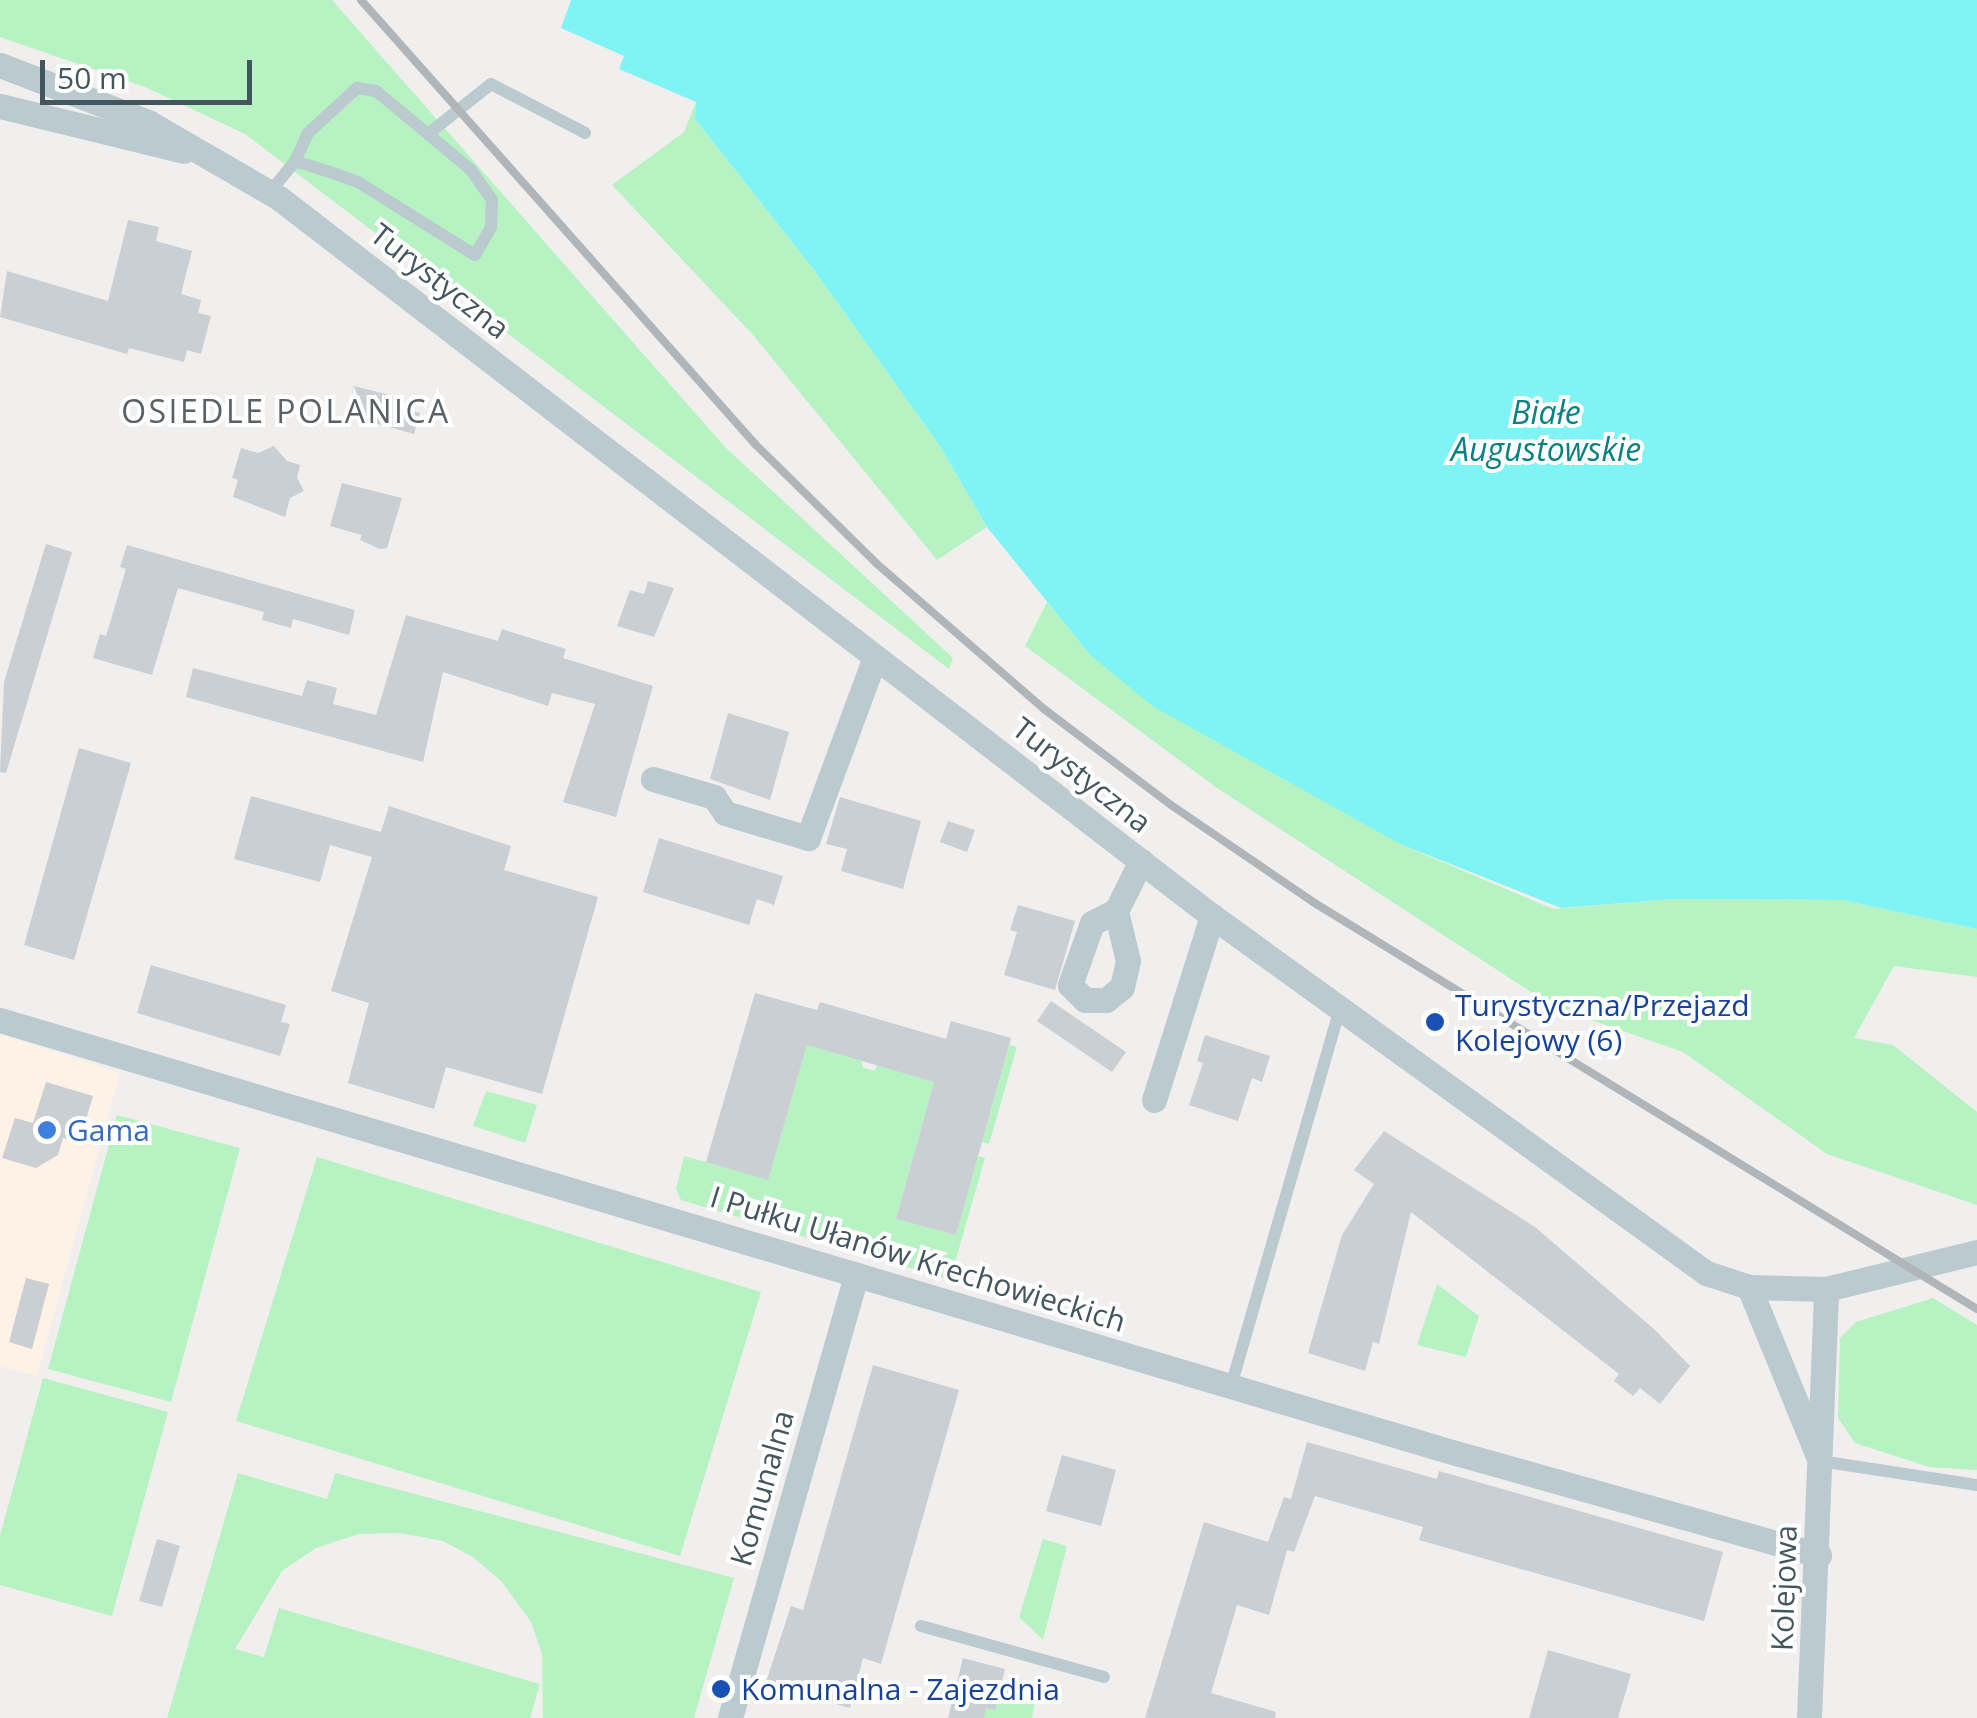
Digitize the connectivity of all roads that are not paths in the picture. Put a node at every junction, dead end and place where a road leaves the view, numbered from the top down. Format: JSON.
{"nodes":[{"id":1,"x":0,"y":65,"type":"edge"},
{"id":2,"x":0,"y":106,"type":"edge"},
{"id":3,"x":428,"y":134,"type":"junction"},
{"id":4,"x":585,"y":134,"type":"dead end"},
{"id":5,"x":204,"y":154,"type":"junction"},
{"id":6,"x":295,"y":161,"type":"junction"},
{"id":7,"x":270,"y":192,"type":"junction"},
{"id":8,"x":875,"y":657,"type":"junction"},
{"id":9,"x":653,"y":779,"type":"dead end"},
{"id":10,"x":1141,"y":862,"type":"junction"},
{"id":11,"x":1116,"y":911,"type":"dead end"},
{"id":12,"x":1212,"y":916,"type":"junction"},
{"id":13,"x":1340,"y":1008,"type":"junction"},
{"id":14,"x":0,"y":1020,"type":"edge"},
{"id":15,"x":1154,"y":1100,"type":"dead end"},
{"id":16,"x":1977,"y":1252,"type":"edge"},
{"id":17,"x":856,"y":1275,"type":"junction"},
{"id":18,"x":1748,"y":1287,"type":"junction"},
{"id":19,"x":1826,"y":1289,"type":"junction"},
{"id":20,"x":1231,"y":1386,"type":"junction"},
{"id":21,"x":1820,"y":1461,"type":"junction"},
{"id":22,"x":1977,"y":1485,"type":"edge"},
{"id":23,"x":1819,"y":1554,"type":"junction"},
{"id":24,"x":921,"y":1626,"type":"dead end"},
{"id":25,"x":1104,"y":1677,"type":"dead end"},
{"id":26,"x":730,"y":1718,"type":"edge"},
{"id":27,"x":1809,"y":1718,"type":"edge"}],
"edges":[{"from":1,"to":5,"type":"street","name":"Turystyczna"},
{"from":2,"to":5,"type":"street","name":"Turystyczna"},
{"from":3,"to":4,"type":"lane"},
{"from":3,"to":6,"type":"lane"},
{"from":3,"to":6,"type":"lane"},
{"from":5,"to":7,"type":"street","name":"Turystyczna"},
{"from":6,"to":7,"type":"lane"},
{"from":7,"to":8,"type":"street","name":"Turystyczna"},
{"from":8,"to":9,"type":"street"},
{"from":8,"to":10,"type":"street","name":"Turystyczna"},
{"from":10,"to":11,"type":"street"},
{"from":10,"to":12,"type":"street","name":"Turystyczna"},
{"from":12,"to":13,"type":"street","name":"Turystyczna"},
{"from":12,"to":15,"type":"street"},
{"from":13,"to":18,"type":"street","name":"Turystyczna"},
{"from":13,"to":20,"type":"lane"},
{"from":14,"to":17,"type":"street","name":"I Pułku Ułanów Krechowieckich"},
{"from":16,"to":19,"type":"street","name":"Turystyczna"},
{"from":17,"to":20,"type":"street","name":"I Pułku Ułanów Krechowieckich"},
{"from":17,"to":26,"type":"street","name":"Komunalna"},
{"from":18,"to":19,"type":"street","name":"Turystyczna"},
{"from":18,"to":21,"type":"street","name":"Kolejowa"},
{"from":19,"to":21,"type":"street","name":"Kolejowa"},
{"from":20,"to":23,"type":"street","name":"I Pułku Ułanów Krechowieckich"},
{"from":21,"to":22,"type":"lane"},
{"from":21,"to":23,"type":"street","name":"Kolejowa"},
{"from":23,"to":27,"type":"street","name":"Kolejowa"},
{"from":24,"to":25,"type":"lane"}]}
